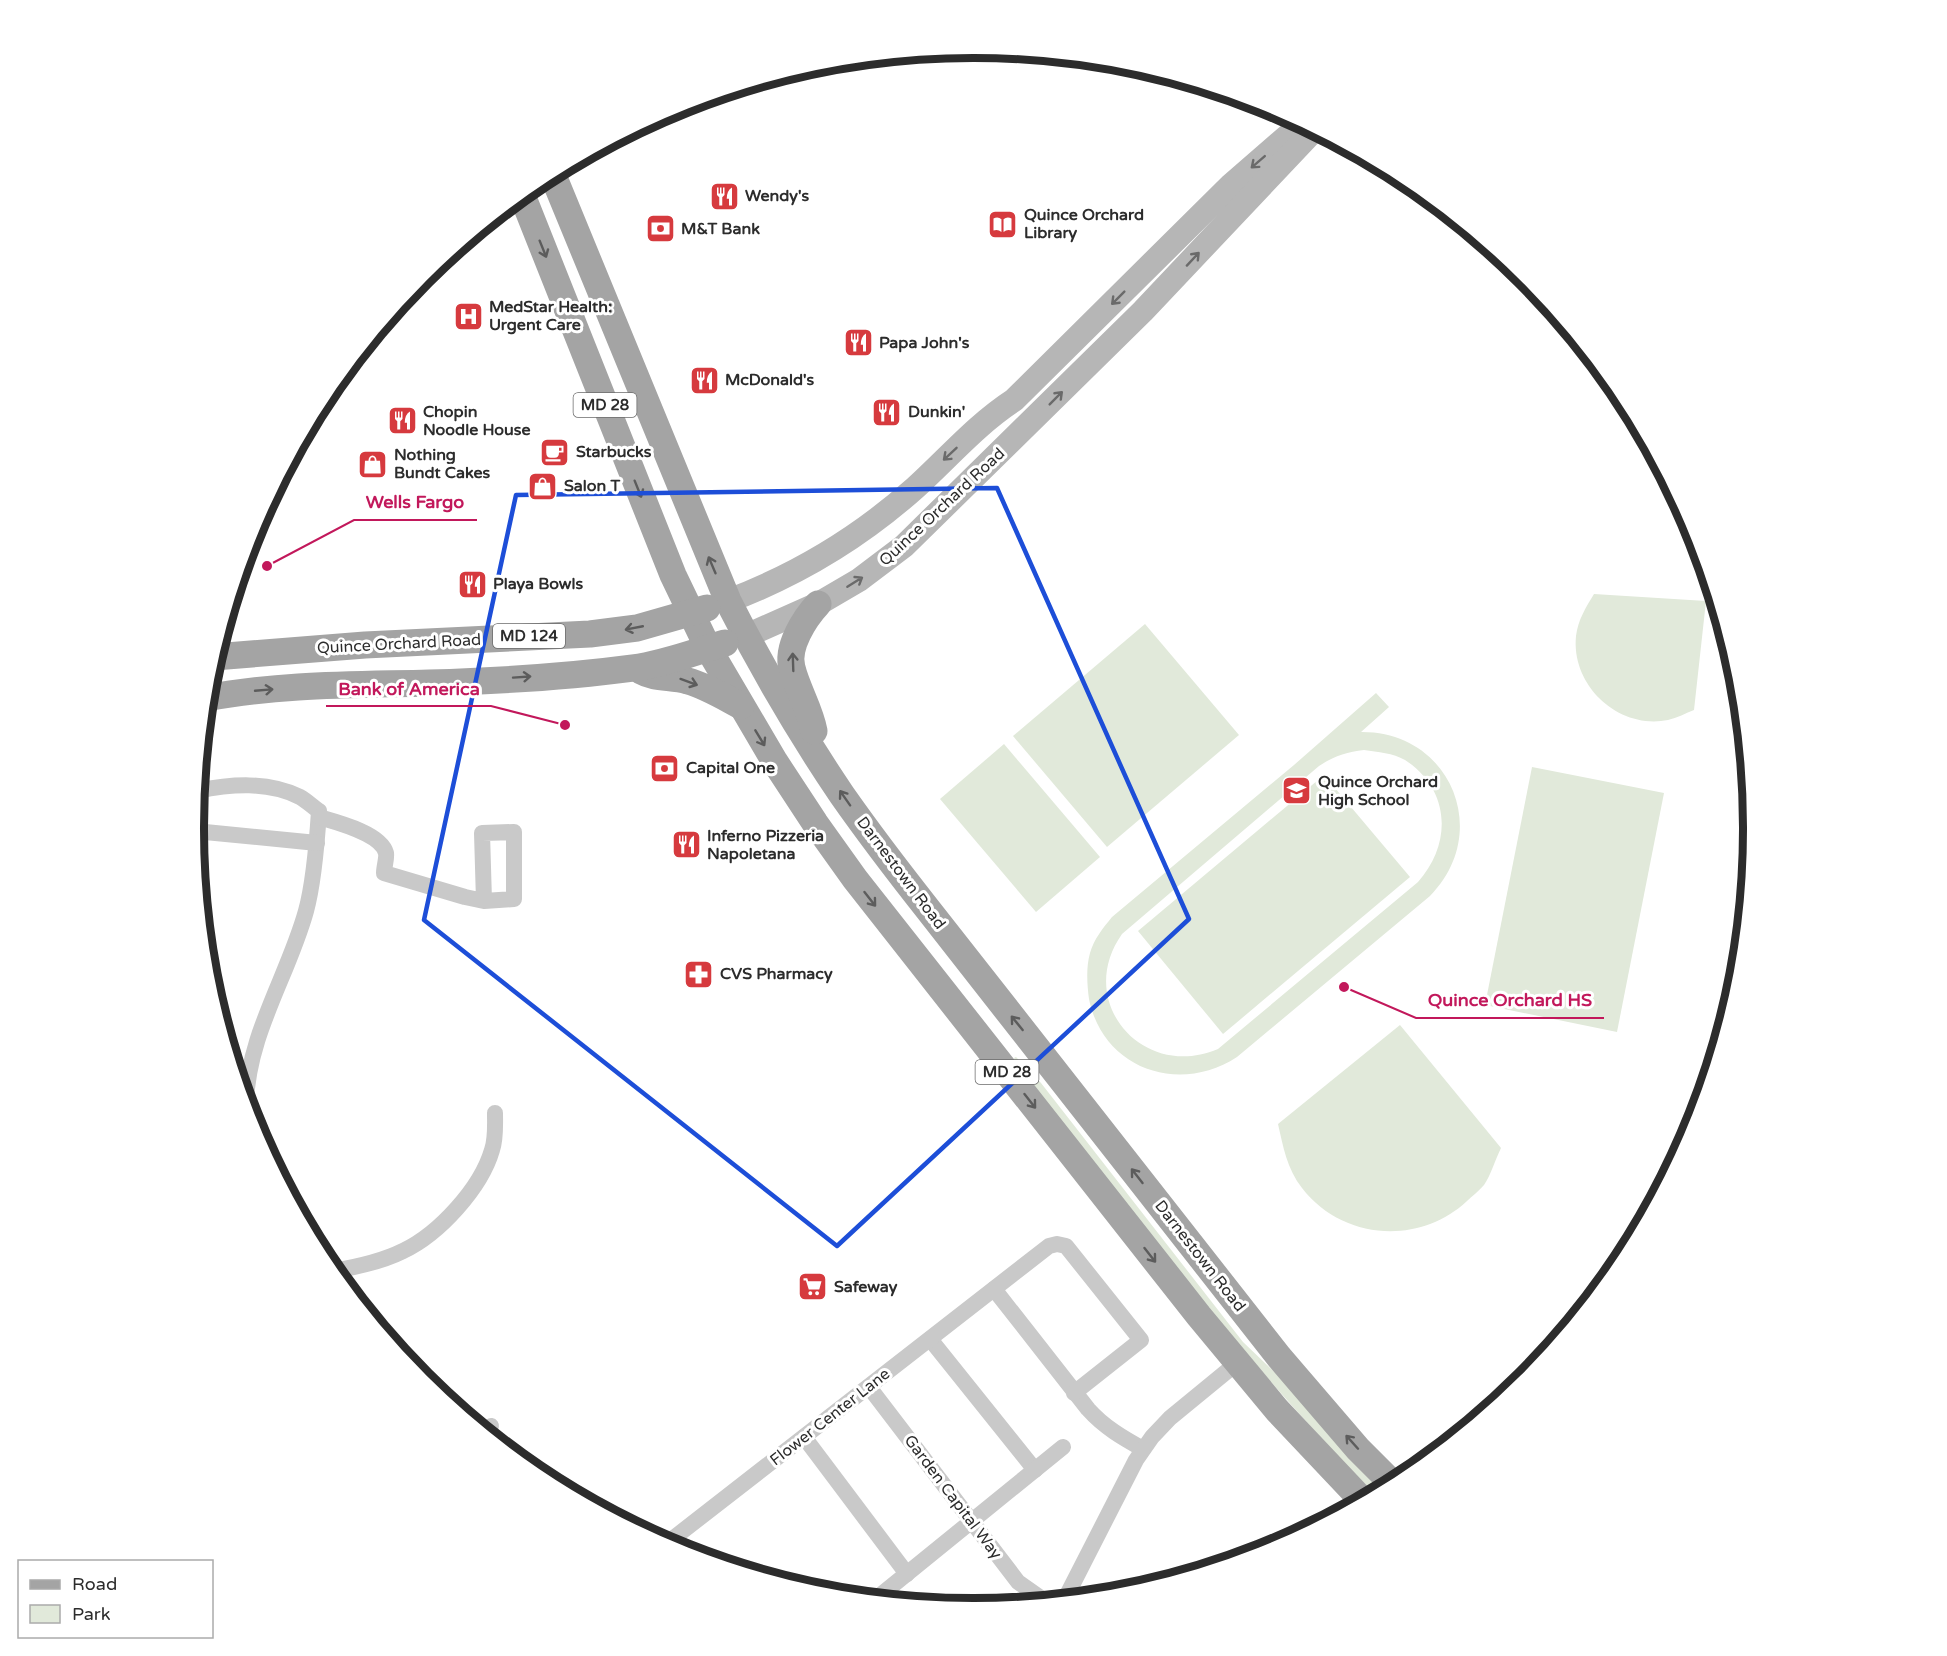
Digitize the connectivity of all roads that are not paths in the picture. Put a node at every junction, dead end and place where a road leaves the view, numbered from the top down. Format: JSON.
{"nodes":[{"id":1,"x":1295,"y":129,"type":"edge"},
{"id":2,"x":1309,"y":136,"type":"edge"},
{"id":3,"x":556,"y":182,"type":"edge"},
{"id":4,"x":525,"y":203,"type":"edge"},
{"id":5,"x":728,"y":601,"type":"junction"},
{"id":6,"x":818,"y":604,"type":"junction"},
{"id":7,"x":691,"y":614,"type":"junction"},
{"id":8,"x":746,"y":636,"type":"junction"},
{"id":9,"x":408,"y":643,"type":"junction"},
{"id":10,"x":708,"y":648,"type":"junction"},
{"id":11,"x":224,"y":656,"type":"edge"},
{"id":12,"x":635,"y":668,"type":"junction"},
{"id":13,"x":360,"y":685,"type":"junction"},
{"id":14,"x":216,"y":697,"type":"edge"},
{"id":15,"x":741,"y":706,"type":"junction"},
{"id":16,"x":818,"y":758,"type":"junction"},
{"id":17,"x":206,"y":790,"type":"edge"},
{"id":18,"x":319,"y":817,"type":"junction"},
{"id":19,"x":205,"y":832,"type":"dead end"},
{"id":20,"x":316,"y":843,"type":"junction"},
{"id":21,"x":484,"y":901,"type":"dead end"},
{"id":22,"x":247,"y":1080,"type":"edge"},
{"id":23,"x":495,"y":1113,"type":"dead end"},
{"id":24,"x":344,"y":1269,"type":"edge"},
{"id":25,"x":994,"y":1289,"type":"junction"},
{"id":26,"x":930,"y":1339,"type":"junction"},
{"id":27,"x":1237,"y":1363,"type":"junction"},
{"id":28,"x":869,"y":1387,"type":"junction"},
{"id":29,"x":1074,"y":1393,"type":"junction"},
{"id":30,"x":804,"y":1437,"type":"junction"},
{"id":31,"x":1063,"y":1447,"type":"dead end"},
{"id":32,"x":1143,"y":1449,"type":"junction"},
{"id":33,"x":1035,"y":1470,"type":"junction"},
{"id":34,"x":1386,"y":1477,"type":"edge"},
{"id":35,"x":1357,"y":1495,"type":"edge"},
{"id":36,"x":972,"y":1521,"type":"junction"},
{"id":37,"x":675,"y":1537,"type":"edge"},
{"id":38,"x":907,"y":1574,"type":"junction"},
{"id":39,"x":884,"y":1592,"type":"edge"},
{"id":40,"x":1069,"y":1592,"type":"edge"},
{"id":41,"x":1036,"y":1595,"type":"edge"}],
"edges":[{"from":1,"to":5,"type":"street","name":"Quince Orchard Road","one_way":true},
{"from":6,"to":2,"type":"street","name":"Quince Orchard Road","one_way":true},
{"from":5,"to":3,"type":"main road","name":"Darnestown Road","number":"MD 28","one_way":true},
{"from":4,"to":7,"type":"main road","number":"MD 28","one_way":true},
{"from":5,"to":7,"type":"main road","name":"Quince Orchard Road","number":"MD 124"},
{"from":5,"to":8,"type":"main road","name":"Darnestown Road","number":"MD 28"},
{"from":6,"to":8,"type":"street","name":"Quince Orchard Road"},
{"from":16,"to":6,"type":"main road","one_way":true},
{"from":7,"to":9,"type":"main road","name":"Quince Orchard Road","number":"MD 124","one_way":true},
{"from":7,"to":10,"type":"main road","number":"MD 28"},
{"from":8,"to":10,"type":"main road","name":"Quince Orchard Road"},
{"from":8,"to":16,"type":"main road","name":"Darnestown Road","number":"MD 28"},
{"from":9,"to":11,"type":"main road","name":"Quince Orchard Road","number":"MD 124"},
{"from":9,"to":13,"type":"main road"},
{"from":10,"to":12,"type":"main road","name":"Quince Orchard Road"},
{"from":10,"to":15,"type":"main road","number":"MD 28"},
{"from":13,"to":12,"type":"main road","name":"Quince Orchard Road","one_way":true},
{"from":12,"to":15,"type":"main road","one_way":true},
{"from":14,"to":13,"type":"main road","name":"Quince Orchard Road","one_way":true},
{"from":15,"to":27,"type":"main road","number":"MD 28","one_way":true},
{"from":34,"to":16,"type":"main road","name":"Darnestown Road","number":"MD 28","one_way":true},
{"from":17,"to":18,"type":"street"},
{"from":18,"to":20,"type":"street"},
{"from":18,"to":21,"type":"street"},
{"from":19,"to":20,"type":"street"},
{"from":20,"to":22,"type":"street"},
{"from":23,"to":24,"type":"street"},
{"from":25,"to":26,"type":"street","name":"Flower Center Lane"},
{"from":25,"to":29,"type":"street"},
{"from":25,"to":29,"type":"street","name":"Flower Center Lane"},
{"from":26,"to":28,"type":"street","name":"Flower Center Lane"},
{"from":26,"to":33,"type":"street"},
{"from":27,"to":32,"type":"street"},
{"from":27,"to":35,"type":"main road","number":"MD 28"},
{"from":28,"to":30,"type":"street","name":"Flower Center Lane"},
{"from":28,"to":36,"type":"street","name":"Garden Capital Way"},
{"from":29,"to":32,"type":"street"},
{"from":30,"to":37,"type":"street","name":"Flower Center Lane"},
{"from":30,"to":38,"type":"street"},
{"from":31,"to":33,"type":"street"},
{"from":32,"to":40,"type":"street"},
{"from":33,"to":36,"type":"street"},
{"from":36,"to":38,"type":"street"},
{"from":36,"to":41,"type":"street","name":"Garden Capital Way"},
{"from":38,"to":39,"type":"street"}]}
